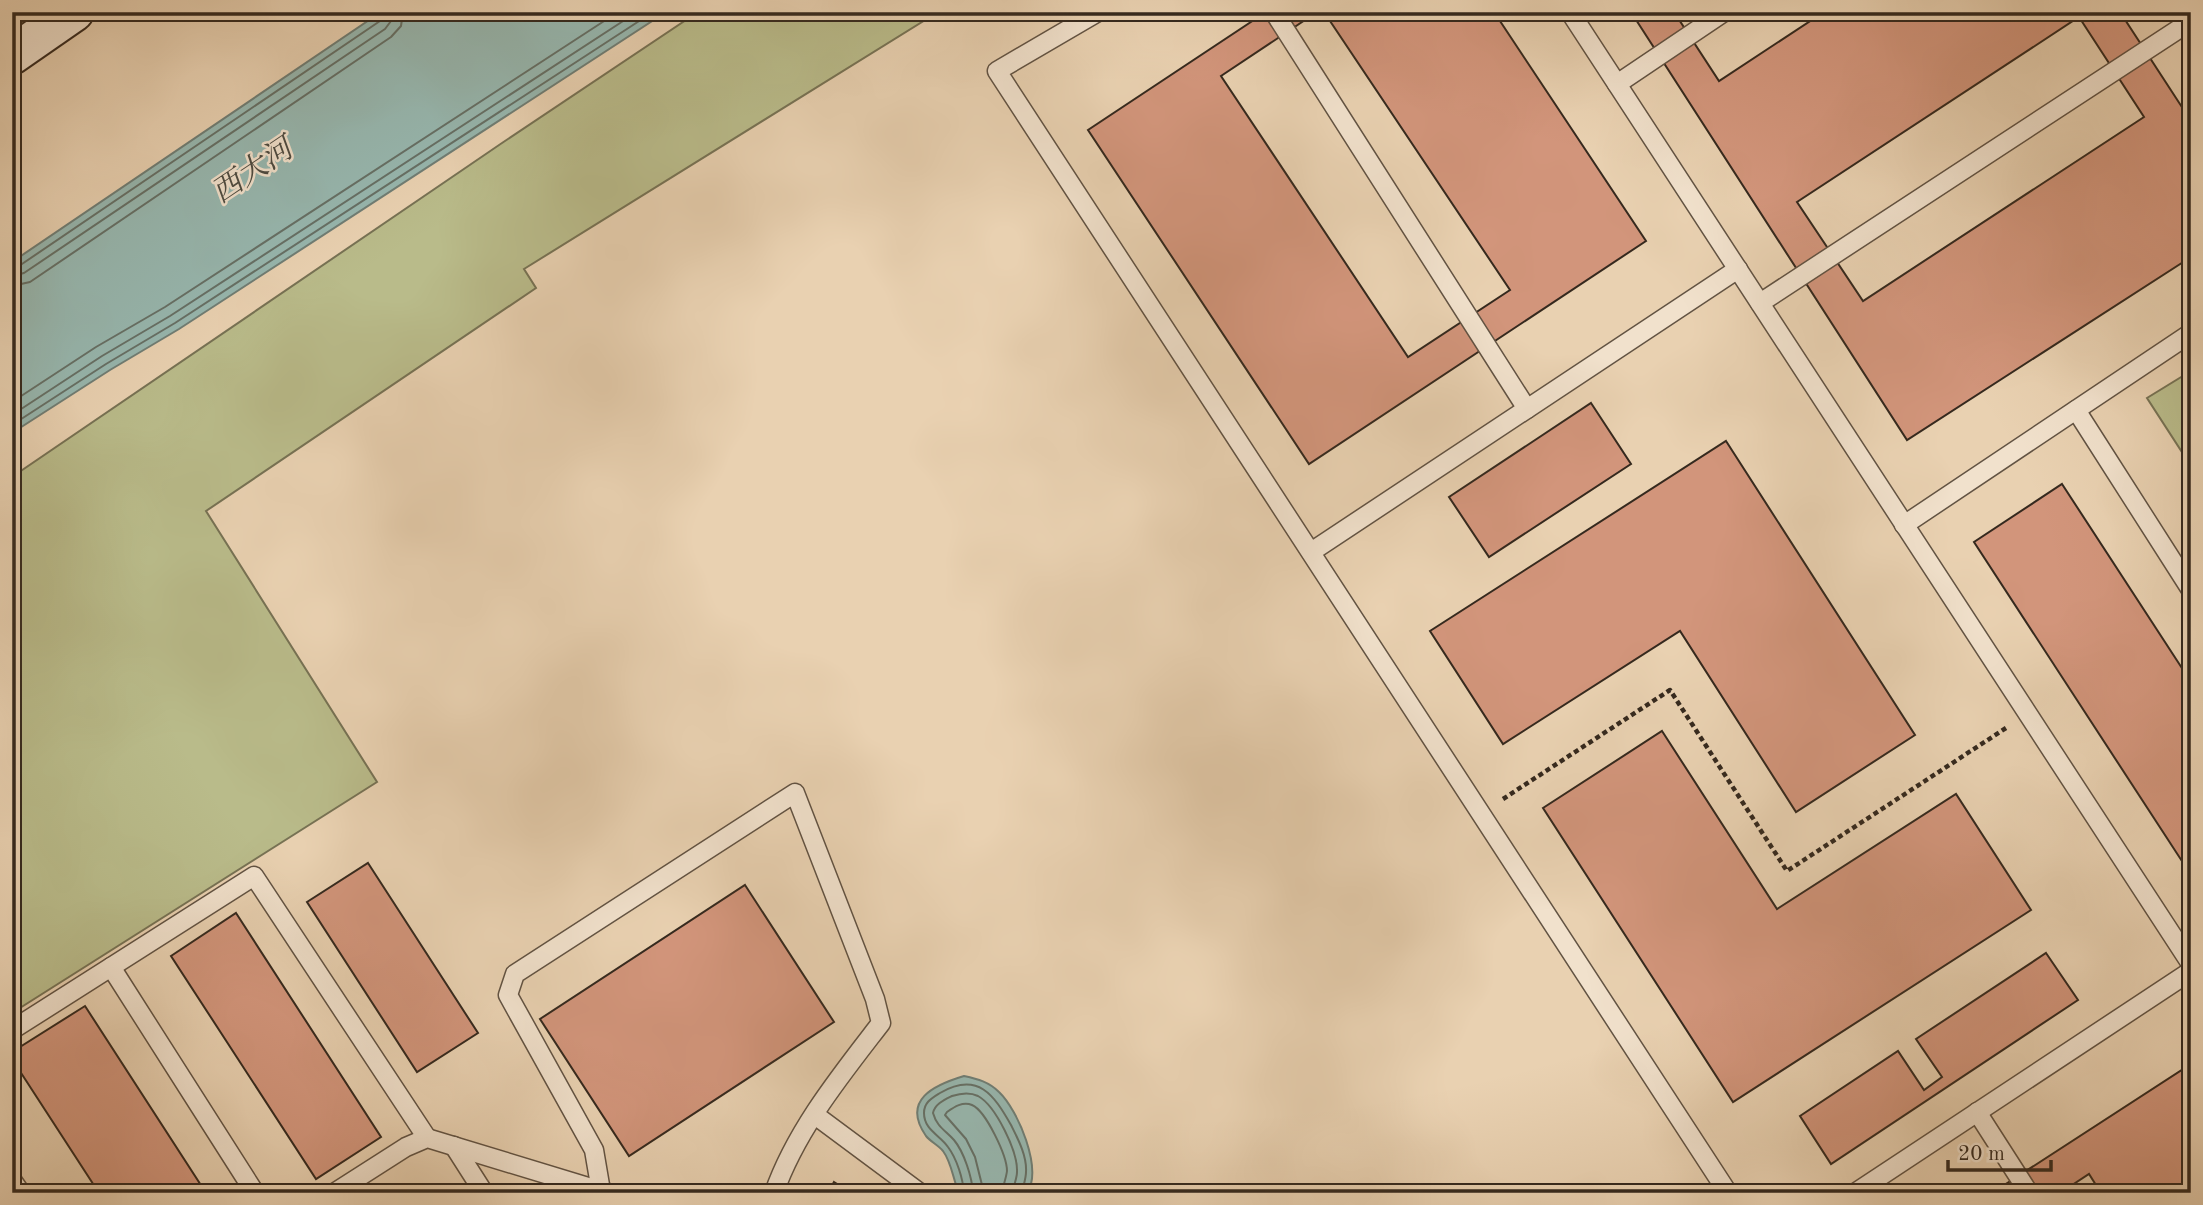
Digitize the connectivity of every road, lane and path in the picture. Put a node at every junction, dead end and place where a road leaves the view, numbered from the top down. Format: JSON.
{"nodes":[{"id":1,"x":74,"y":12,"type":"edge"},
{"id":2,"x":1098,"y":12,"type":"edge"},
{"id":3,"x":1274,"y":12,"type":"edge"},
{"id":4,"x":1570,"y":12,"type":"edge"},
{"id":5,"x":1724,"y":12,"type":"edge"},
{"id":6,"x":2191,"y":21,"type":"edge"},
{"id":7,"x":12,"y":55,"type":"edge"},
{"id":8,"x":1617,"y":84,"type":"junction"},
{"id":9,"x":1738,"y":269,"type":"junction"},
{"id":10,"x":1760,"y":303,"type":"junction"},
{"id":11,"x":2191,"y":333,"type":"edge"},
{"id":12,"x":1527,"y":409,"type":"junction"},
{"id":13,"x":2076,"y":410,"type":"junction"},
{"id":14,"x":1904,"y":525,"type":"junction"},
{"id":15,"x":1311,"y":552,"type":"junction"},
{"id":16,"x":2191,"y":590,"type":"edge"},
{"id":17,"x":2028,"y":714,"type":"junction"},
{"id":18,"x":1481,"y":813,"type":"junction"},
{"id":19,"x":2191,"y":964,"type":"edge"},
{"id":20,"x":111,"y":967,"type":"junction"},
{"id":21,"x":2191,"y":971,"type":"edge"},
{"id":22,"x":12,"y":1030,"type":"edge"},
{"id":23,"x":1977,"y":1112,"type":"junction"},
{"id":24,"x":815,"y":1115,"type":"junction"},
{"id":25,"x":427,"y":1138,"type":"junction"},
{"id":26,"x":454,"y":1146,"type":"junction"},
{"id":27,"x":12,"y":1180,"type":"edge"},
{"id":28,"x":605,"y":1192,"type":"edge"},
{"id":29,"x":21,"y":1193,"type":"edge"},
{"id":30,"x":255,"y":1193,"type":"edge"},
{"id":31,"x":334,"y":1193,"type":"edge"},
{"id":32,"x":484,"y":1193,"type":"edge"},
{"id":33,"x":774,"y":1193,"type":"edge"},
{"id":34,"x":920,"y":1193,"type":"edge"},
{"id":35,"x":1728,"y":1193,"type":"edge"},
{"id":36,"x":1855,"y":1193,"type":"edge"},
{"id":37,"x":2029,"y":1193,"type":"edge"}],
"edges":[{"from":1,"to":7,"type":"main road"},
{"from":2,"to":15,"type":"lane"},
{"from":3,"to":12,"type":"lane"},
{"from":4,"to":8,"type":"lane"},
{"from":5,"to":8,"type":"lane"},
{"from":6,"to":10,"type":"lane"},
{"from":8,"to":9,"type":"lane"},
{"from":9,"to":10,"type":"lane"},
{"from":9,"to":12,"type":"lane"},
{"from":10,"to":14,"type":"lane"},
{"from":11,"to":13,"type":"lane"},
{"from":12,"to":15,"type":"lane"},
{"from":13,"to":14,"type":"lane"},
{"from":13,"to":16,"type":"lane"},
{"from":14,"to":17,"type":"lane"},
{"from":15,"to":18,"type":"lane"},
{"from":17,"to":18,"type":"path"},
{"from":17,"to":19,"type":"lane"},
{"from":18,"to":35,"type":"lane"},
{"from":20,"to":22,"type":"lane"},
{"from":20,"to":25,"type":"lane"},
{"from":20,"to":30,"type":"lane"},
{"from":21,"to":23,"type":"lane"},
{"from":23,"to":36,"type":"lane"},
{"from":23,"to":37,"type":"lane"},
{"from":24,"to":28,"type":"lane"},
{"from":24,"to":33,"type":"lane"},
{"from":24,"to":34,"type":"lane"},
{"from":25,"to":26,"type":"lane"},
{"from":25,"to":31,"type":"lane"},
{"from":26,"to":28,"type":"lane"},
{"from":26,"to":32,"type":"lane"},
{"from":27,"to":29,"type":"lane"}]}
